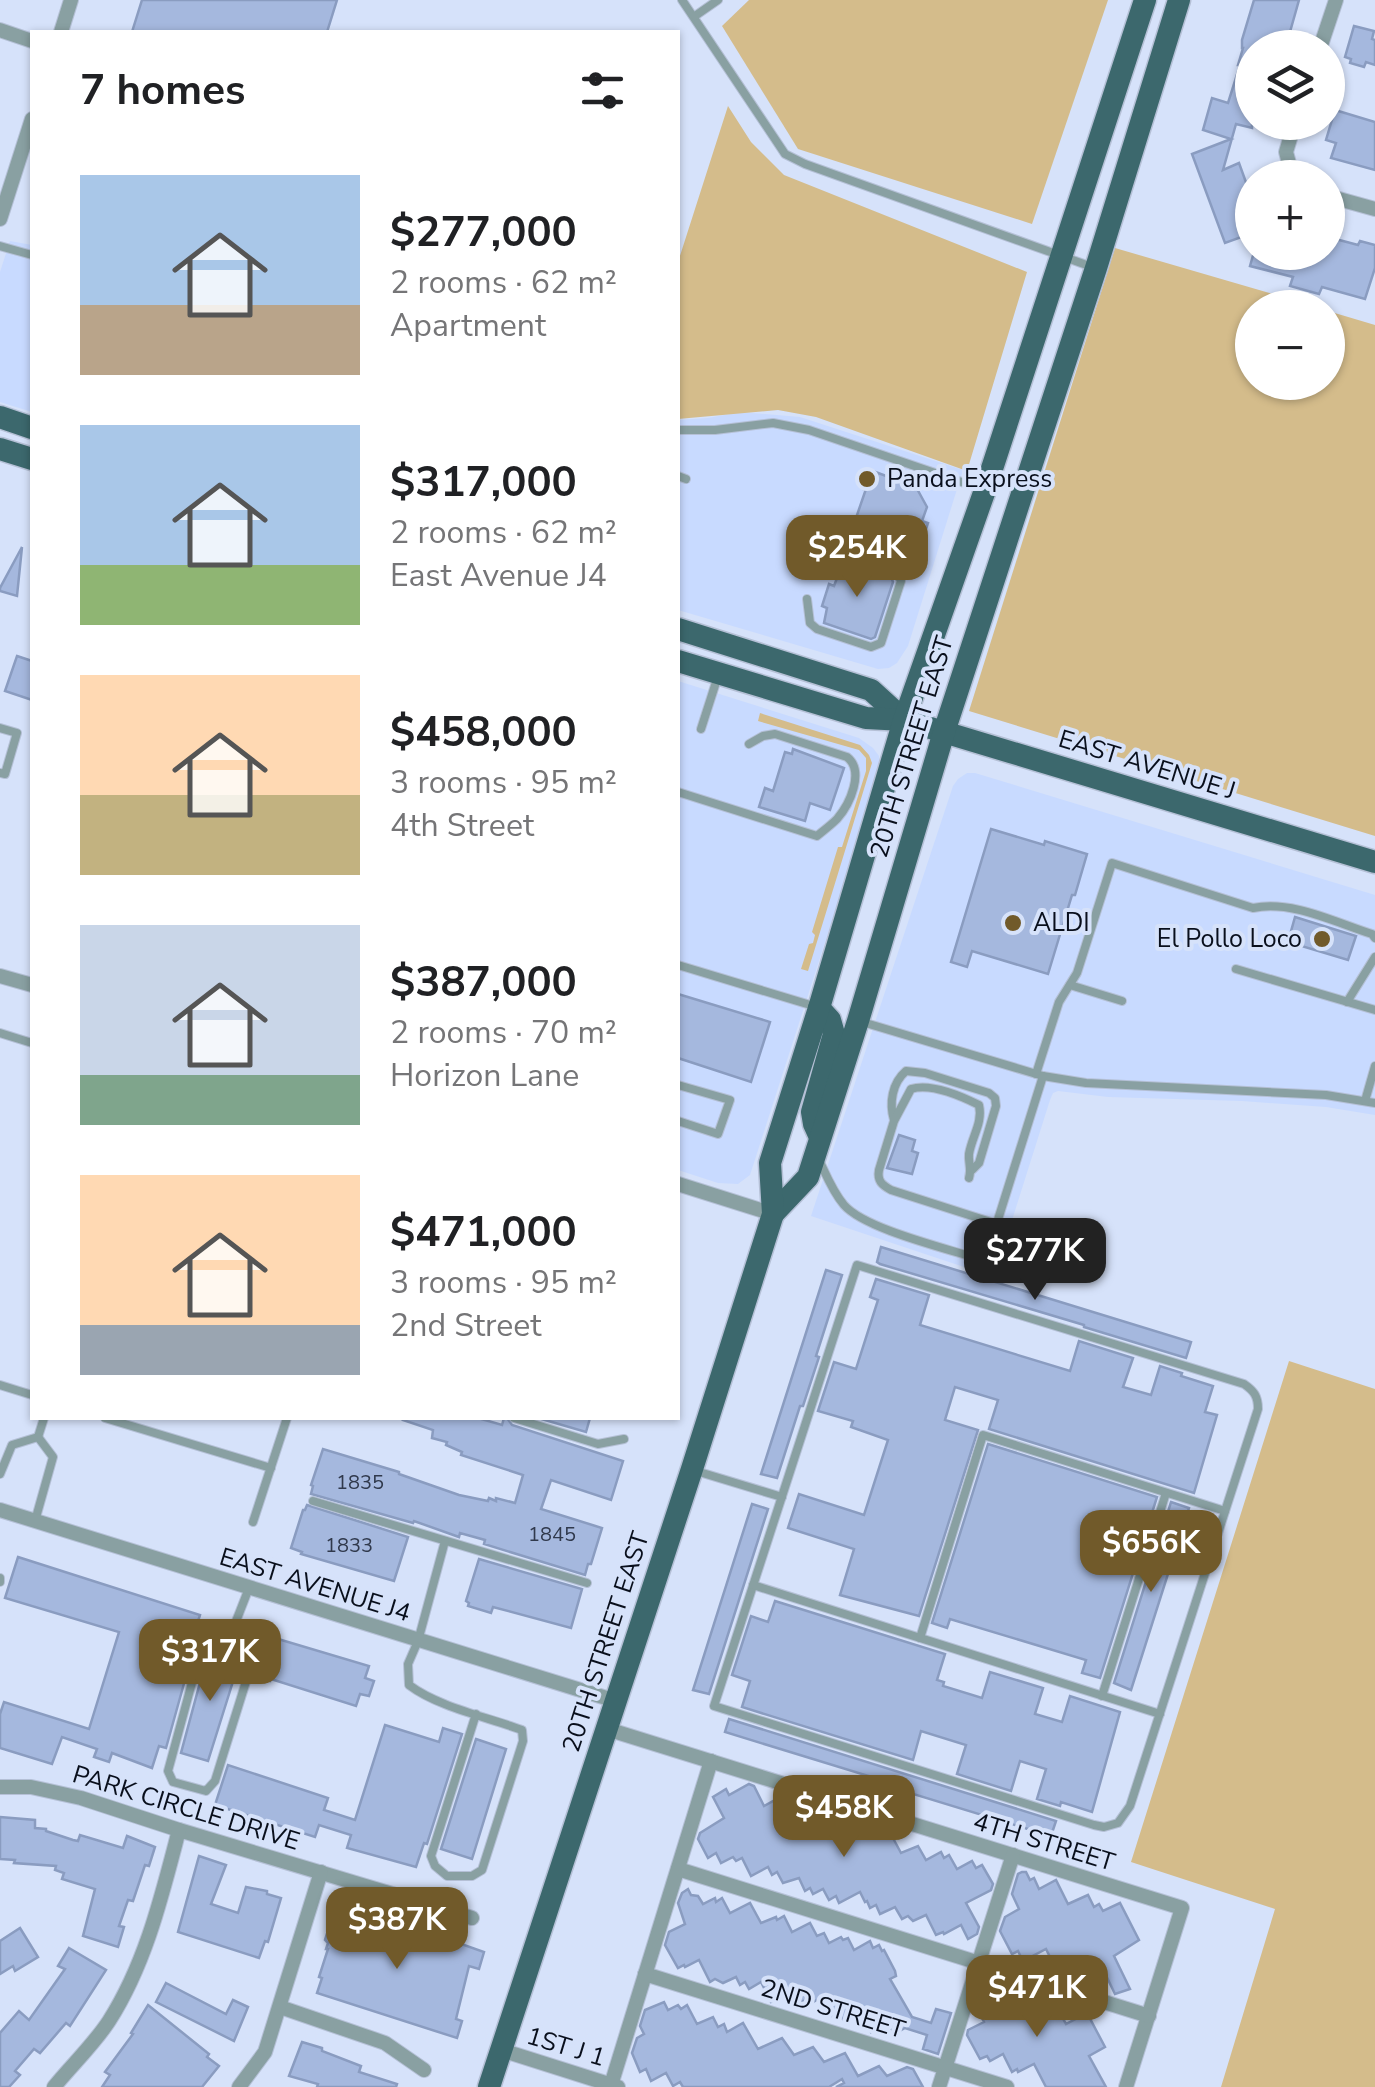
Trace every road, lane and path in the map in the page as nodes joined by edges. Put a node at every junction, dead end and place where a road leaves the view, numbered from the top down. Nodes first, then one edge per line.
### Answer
1 (71, 0) edge
2 (682, 0) edge
3 (718, 0) edge
4 (1144, 0) edge
5 (1180, 0) edge
6 (1336, 0) edge
7 (694, 16) junction
8 (0, 30) edge
9 (61, 30) edge
10 (1326, 30) edge
11 (30, 40) edge
12 (30, 125) edge
13 (1345, 201) edge
14 (1375, 209) edge
15 (0, 219) edge
16 (0, 246) edge
17 (30, 254) edge
18 (1062, 256) junction
19 (1096, 268) junction
20 (0, 416) edge
21 (30, 427) edge
22 (680, 430) edge
23 (0, 449) edge
24 (30, 458) edge
25 (985, 490) junction
26 (824, 548) dead end
27 (807, 598) dead end
28 (680, 630) edge
29 (680, 638) edge
30 (713, 640) junction
31 (680, 661) edge
32 (719, 673) junction
33 (904, 720) junction
34 (0, 728) edge
35 (701, 729) dead end
36 (944, 732) junction
37 (750, 744) dead end
38 (0, 773) edge
39 (680, 793) edge
40 (1375, 862) edge
41 (1375, 938) edge
42 (1375, 958) edge
43 (680, 965) edge
44 (1236, 969) dead end
45 (0, 976) edge
46 (30, 985) edge
47 (1070, 985) junction
48 (1122, 1001) dead end
49 (1347, 1002) junction
50 (819, 1008) junction
51 (1375, 1010) edge
52 (858, 1021) junction
53 (0, 1033) edge
54 (30, 1043) edge
55 (1375, 1066) edge
56 (1039, 1075) junction
57 (680, 1086) edge
58 (1365, 1101) junction
59 (1375, 1103) edge
60 (894, 1121) junction
61 (680, 1122) edge
62 (818, 1145) junction
63 (680, 1185) edge
64 (773, 1214) junction
65 (997, 1224) junction
66 (0, 1385) edge
67 (30, 1394) edge
68 (43, 1420) edge
69 (111, 1420) edge
70 (285, 1420) edge
71 (520, 1420) edge
72 (38, 1438) junction
73 (624, 1439) dead end
74 (270, 1468) junction
75 (692, 1470) junction
76 (0, 1474) edge
77 (1166, 1493) junction
78 (782, 1497) junction
79 (314, 1500) dead end
80 (0, 1510) edge
81 (1225, 1512) junction
82 (35, 1521) junction
83 (253, 1522) dead end
84 (445, 1541) junction
85 (587, 1584) dead end
86 (753, 1586) junction
87 (249, 1588) junction
88 (233, 1629) junction
89 (920, 1638) junction
90 (418, 1640) junction
91 (1102, 1696) junction
92 (616, 1701) junction
93 (476, 1714) junction
94 (1160, 1714) junction
95 (607, 1728) junction
96 (712, 1761) junction
97 (0, 1787) edge
98 (179, 1830) junction
99 (1013, 1856) junction
100 (678, 1868) junction
101 (321, 1872) junction
102 (472, 1918) dead end
103 (980, 1963) junction
104 (645, 1974) junction
105 (280, 2007) junction
106 (1149, 2016) junction
107 (501, 2050) junction
108 (945, 2068) junction
109 (424, 2070) dead end
110 (614, 2086) edge
111 (54, 2087) edge
112 (239, 2087) edge
113 (489, 2087) edge
114 (938, 2087) edge
115 (1007, 2087) edge
116 (1126, 2087) edge

1 - 9 street
2 - 7 lane
3 - 7 lane
4 - 18 main road, 20TH STREET EAST
5 - 19 main road, 20TH STREET EAST
6 - 10 street
7 - 18 lane
8 - 11 street
12 - 15 street
13 - 14 street
16 - 17 lane
18 - 19 lane
18 - 25 main road, 20TH STREET EAST
19 - 36 main road, 20TH STREET EAST
20 - 21 main road
22 - 25 lane
23 - 24 main road
25 - 33 main road, 20TH STREET EAST
26 - 27 lane
28 - 30 main road, EAST AVENUE J
29 - 30 main road
30 - 33 main road, EAST AVENUE J
31 - 32 main road, EAST AVENUE J
32 - 33 main road, EAST AVENUE J
32 - 35 lane
33 - 36 main road, EAST AVENUE J
33 - 50 main road, 20TH STREET EAST
34 - 38 lane
36 - 40 main road, EAST AVENUE J
36 - 52 main road, 20TH STREET EAST
37 - 39 lane
41 - 47 lane
42 - 49 lane
43 - 50 lane
44 - 49 lane
45 - 46 street
47 - 48 lane
47 - 56 lane
49 - 51 lane
50 - 62 main road
50 - 64 main road, 20TH STREET EAST
52 - 56 lane
52 - 62 main road, 20TH STREET EAST
53 - 54 lane
55 - 58 lane
56 - 58 lane
56 - 65 lane
57 - 61 lane
58 - 59 lane
60 - 60 lane
60 - 65 lane
62 - 64 main road, 20TH STREET EAST
62 - 65 lane
63 - 64 street
64 - 75 main road, 20TH STREET EAST
66 - 67 lane
68 - 72 lane
69 - 74 lane
70 - 74 lane
71 - 73 lane
72 - 76 lane
72 - 82 lane
74 - 83 lane
75 - 78 lane
75 - 92 main road, 20TH STREET EAST
77 - 81 lane
77 - 89 lane
77 - 91 lane
78 - 81 lane
78 - 86 lane
79 - 84 lane
80 - 82 street, EAST AVENUE J4
81 - 94 lane
82 - 87 street, EAST AVENUE J4
84 - 85 lane
84 - 90 lane
86 - 89 lane
86 - 94 lane
87 - 88 lane
87 - 90 street, EAST AVENUE J4
88 - 88 lane
89 - 91 lane
90 - 92 street, EAST AVENUE J4
90 - 93 lane
91 - 94 lane
92 - 95 main road, 20TH STREET EAST
93 - 93 lane
95 - 96 street, 4TH STREET
95 - 107 main road, 20TH STREET EAST
96 - 99 street, 4TH STREET
96 - 100 street
97 - 98 street, PARK CIRCLE DRIVE
98 - 101 street, PARK CIRCLE DRIVE
98 - 111 street
99 - 103 street
99 - 106 street, 4TH STREET
100 - 103 street
100 - 104 street
101 - 102 street, PARK CIRCLE DRIVE
101 - 105 street
103 - 106 street
103 - 108 street
104 - 108 street, 2ND STREET
104 - 110 street
105 - 109 street
105 - 112 street
106 - 116 street
107 - 110 street, 1ST J 1
107 - 113 main road, 20TH STREET EAST
108 - 114 street
108 - 115 street, 2ND STREET

